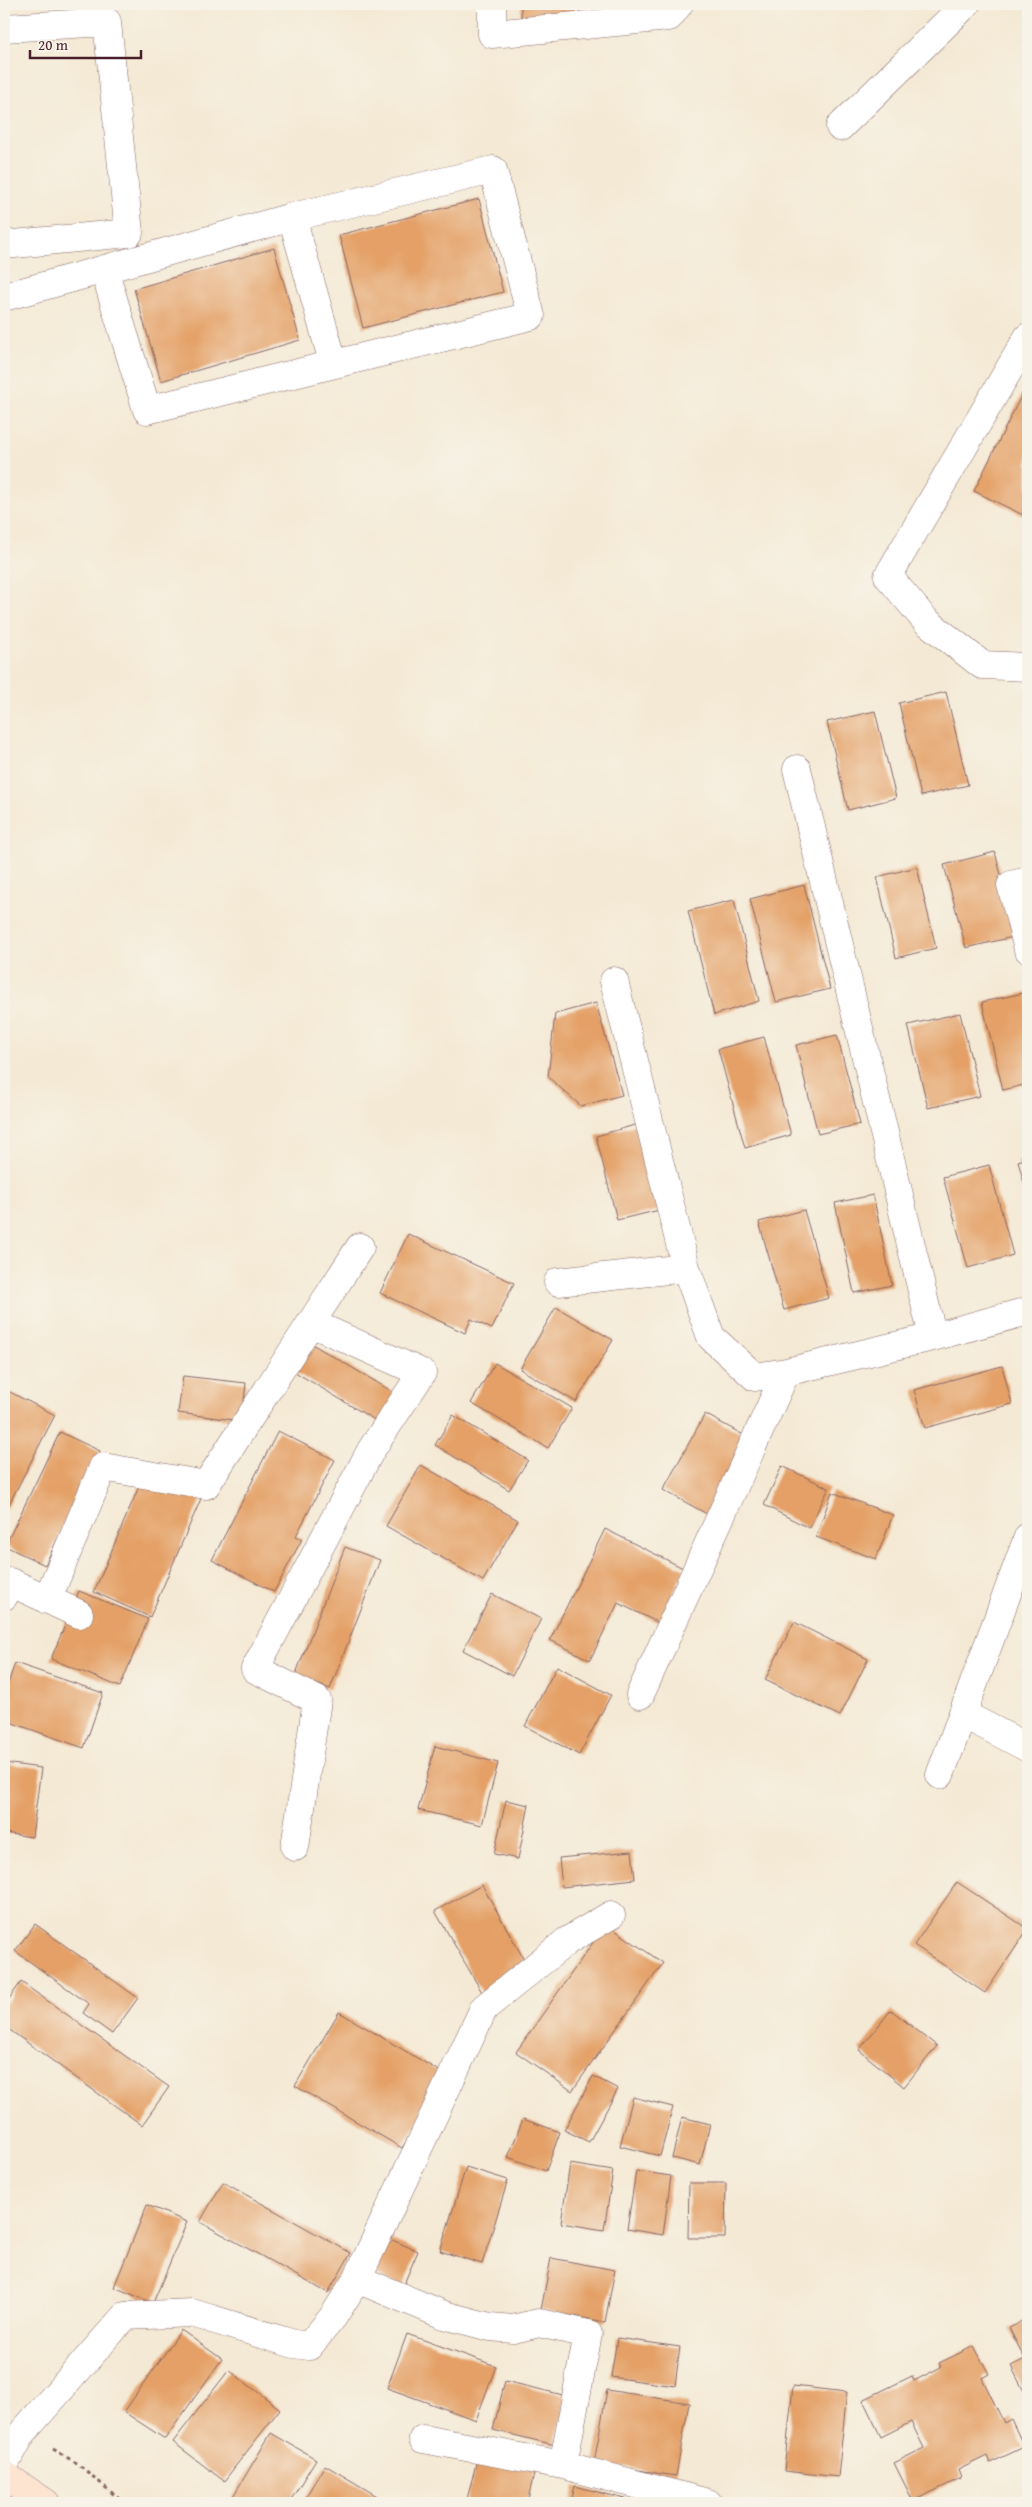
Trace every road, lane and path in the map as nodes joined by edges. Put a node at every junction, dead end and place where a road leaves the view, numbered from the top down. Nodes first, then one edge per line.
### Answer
1 (492, 4) edge
2 (680, 4) edge
3 (966, 4) edge
4 (4, 28) edge
5 (840, 127) dead end
6 (292, 217) junction
7 (4, 245) edge
8 (104, 269) junction
9 (4, 297) edge
10 (1028, 337) edge
11 (333, 362) junction
12 (1028, 666) edge
13 (797, 769) dead end
14 (1028, 881) edge
15 (1028, 949) edge
16 (614, 981) dead end
17 (360, 1247) dead end
18 (686, 1268) junction
19 (558, 1282) dead end
20 (1028, 1311) edge
21 (311, 1323) junction
22 (933, 1337) junction
23 (786, 1372) junction
24 (1028, 1537) edge
25 (4, 1596) edge
26 (48, 1600) junction
27 (80, 1614) dead end
28 (640, 1695) dead end
29 (963, 1714) junction
30 (1028, 1748) edge
31 (940, 1775) dead end
32 (295, 1847) dead end
33 (612, 1915) dead end
34 (357, 2278) junction
35 (23, 2432) junction
36 (423, 2440) dead end
37 (4, 2465) edge
38 (563, 2465) junction
39 (4, 2475) edge
40 (46, 2503) edge
41 (124, 2503) edge
42 (708, 2503) edge

1 - 2 street
3 - 5 street
4 - 7 street
6 - 8 street
6 - 11 street
6 - 11 street
8 - 9 street
8 - 11 street
10 - 12 street
13 - 22 street
14 - 15 street
16 - 18 street
17 - 21 street
18 - 19 street
18 - 23 street
20 - 22 street
21 - 26 street
21 - 32 street
22 - 23 street
23 - 28 street
24 - 29 street
25 - 26 street
26 - 27 street
29 - 30 street
29 - 31 street
33 - 34 street
34 - 35 street
34 - 38 street
35 - 37 street
35 - 41 path
36 - 38 street
38 - 42 street
39 - 40 main road

